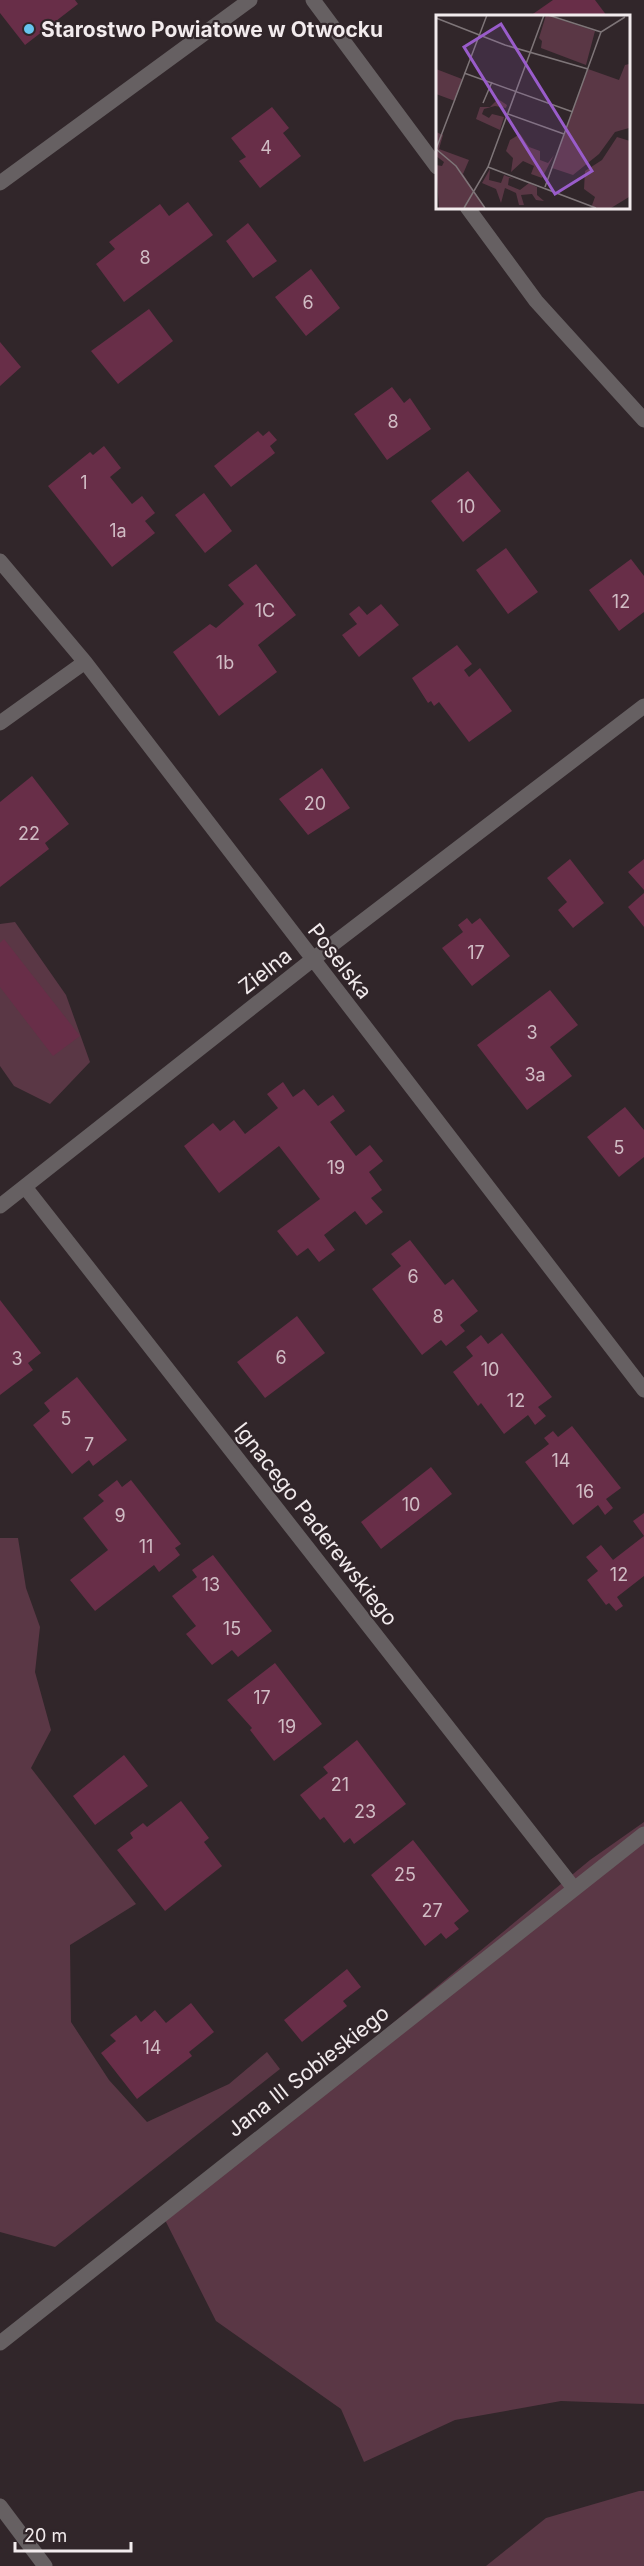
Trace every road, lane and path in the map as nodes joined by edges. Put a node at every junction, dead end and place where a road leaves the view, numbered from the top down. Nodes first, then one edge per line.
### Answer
1 (250, 0) edge
2 (313, 0) edge
3 (436, 166) edge
4 (0, 183) edge
5 (468, 208) edge
6 (644, 420) edge
7 (0, 561) edge
8 (85, 662) junction
9 (644, 706) edge
10 (0, 723) edge
11 (312, 960) junction
12 (25, 1187) junction
13 (0, 1206) edge
14 (644, 1390) edge
15 (644, 1834) edge
16 (573, 1887) junction
17 (0, 2343) edge
18 (0, 2506) edge
19 (45, 2566) edge

1 - 4 street
2 - 3 street
5 - 6 street
7 - 8 street, Poselska
8 - 10 street
8 - 11 street, Poselska
9 - 11 street, Zielna
11 - 12 street, Zielna
11 - 14 street, Poselska
12 - 13 street, Zielna
12 - 16 street, Ignacego Paderewskiego
15 - 16 street, Jana III Sobieskiego
16 - 17 street, Jana III Sobieskiego
18 - 19 street

